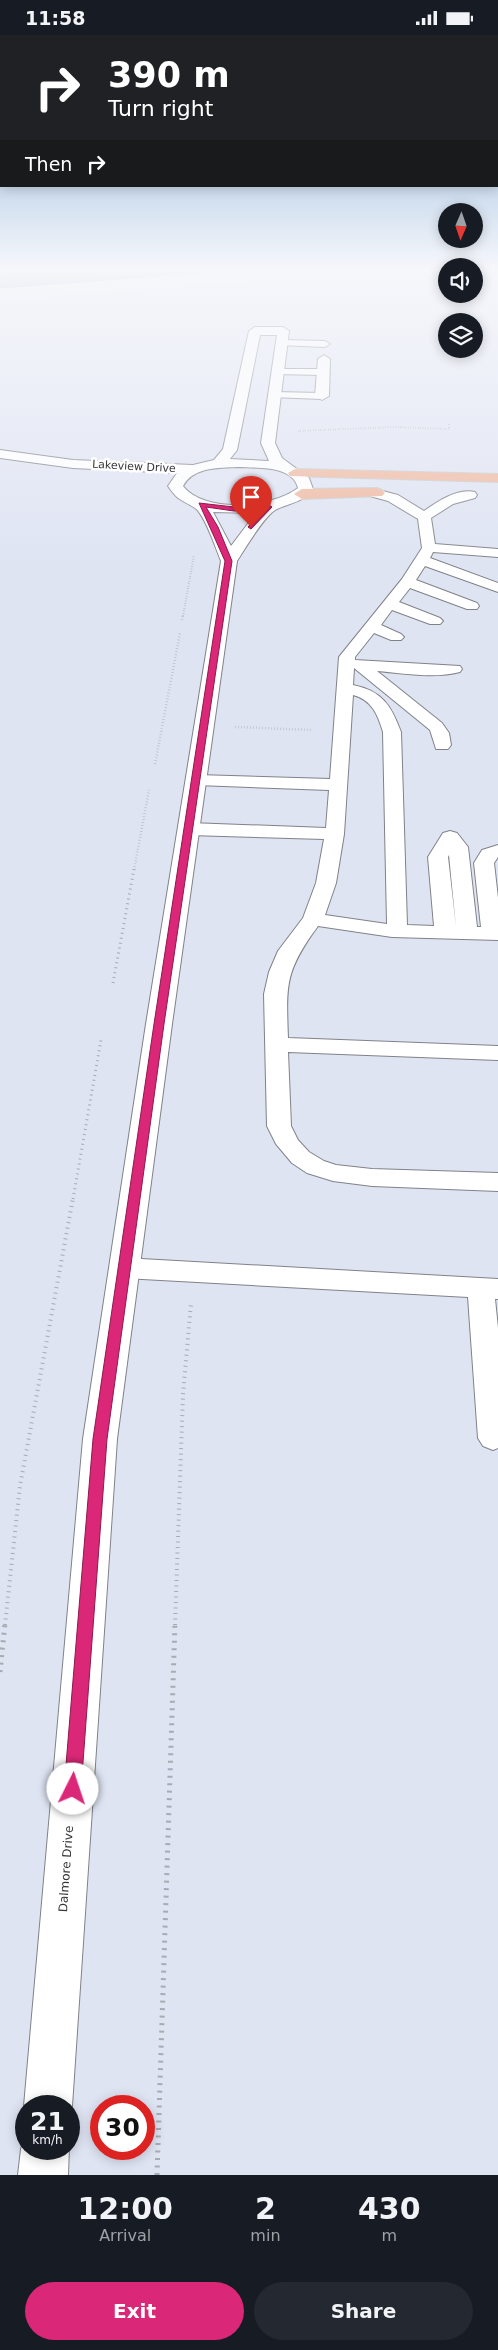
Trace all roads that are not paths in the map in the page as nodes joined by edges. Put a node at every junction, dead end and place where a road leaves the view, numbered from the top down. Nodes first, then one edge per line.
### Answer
1 (247, 368) edge
2 (279, 368) edge
3 (323, 368) edge
4 (246, 371) junction
5 (278, 372) junction
6 (323, 372) junction
7 (274, 395) junction
8 (322, 395) joint
9 (0, 454) edge
10 (73, 463) junction
11 (219, 464) junction
12 (194, 469) junction
13 (291, 471) junction
14 (498, 478) edge
15 (141, 481) dead end
16 (158, 486) dead end
17 (375, 493) junction
18 (417, 493) dead end
19 (302, 494) junction
20 (432, 494) dead end
21 (470, 495) junction
22 (489, 496) dead end
23 (184, 498) junction
24 (201, 504) junction
25 (269, 507) junction
26 (424, 517) junction
27 (473, 551) junction
28 (498, 553) edge
29 (498, 560) edge
30 (229, 561) junction
31 (498, 574) edge
32 (401, 587) junction
33 (494, 594) edge
34 (472, 606) dead end
35 (455, 613) dead end
36 (435, 621) dead end
37 (416, 629) dead end
38 (396, 637) dead end
39 (353, 664) junction
40 (454, 669) dead end
41 (344, 689) junction
42 (442, 745) dead end
43 (197, 781) junction
44 (338, 785) junction
45 (189, 829) junction
46 (335, 834) junction
47 (498, 851) edge
48 (313, 919) junction
49 (397, 931) junction
50 (445, 933) junction
51 (467, 933) junction
52 (495, 934) edge
53 (277, 1045) junction
54 (498, 1053) edge
55 (498, 1182) edge
56 (124, 1268) junction
57 (490, 1289) edge
58 (494, 1438) dead end
59 (49, 2095) edge
60 (44, 2160) edge
61 (43, 2175) edge

1 - 4 street
2 - 5 street
3 - 6 street
4 - 5 street
4 - 11 street
5 - 6 lane
5 - 7 street
6 - 8 street
7 - 8 lane
7 - 13 street
9 - 10 street, Lakeview Drive
10 - 12 street, Lakeview Drive
10 - 15 street, Lakeview Drive
11 - 12 street
11 - 13 street
12 - 23 street
13 - 14 highway
13 - 19 street
16 - 23 street, Lakeview Drive
17 - 18 highway
17 - 19 highway
17 - 26 lane
19 - 25 street
20 - 21 highway
21 - 22 highway
21 - 26 lane
23 - 24 street, Lakeview Drive
24 - 25 street, Lakeview Drive
24 - 30 street
25 - 30 street, Dalmore Drive
26 - 32 lane
27 - 28 lane
27 - 29 lane
27 - 32 lane
30 - 43 street, Dalmore Drive
31 - 32 lane
32 - 33 lane
32 - 34 lane
32 - 35 lane
32 - 36 lane
32 - 37 lane
32 - 38 lane
32 - 39 lane
39 - 40 lane
39 - 41 lane
39 - 42 lane
41 - 44 lane
41 - 49 lane
43 - 44 lane
43 - 45 street, Dalmore Drive
44 - 46 lane
45 - 46 lane
45 - 56 street, Dalmore Drive
46 - 48 lane
47 - 52 lane
48 - 49 lane
48 - 53 lane
49 - 50 lane
50 - 51 lane
50 - 51 lane
51 - 52 lane
53 - 54 lane
53 - 55 lane
56 - 57 lane
56 - 59 street, Dalmore Drive
57 - 58 lane
60 - 61 street

